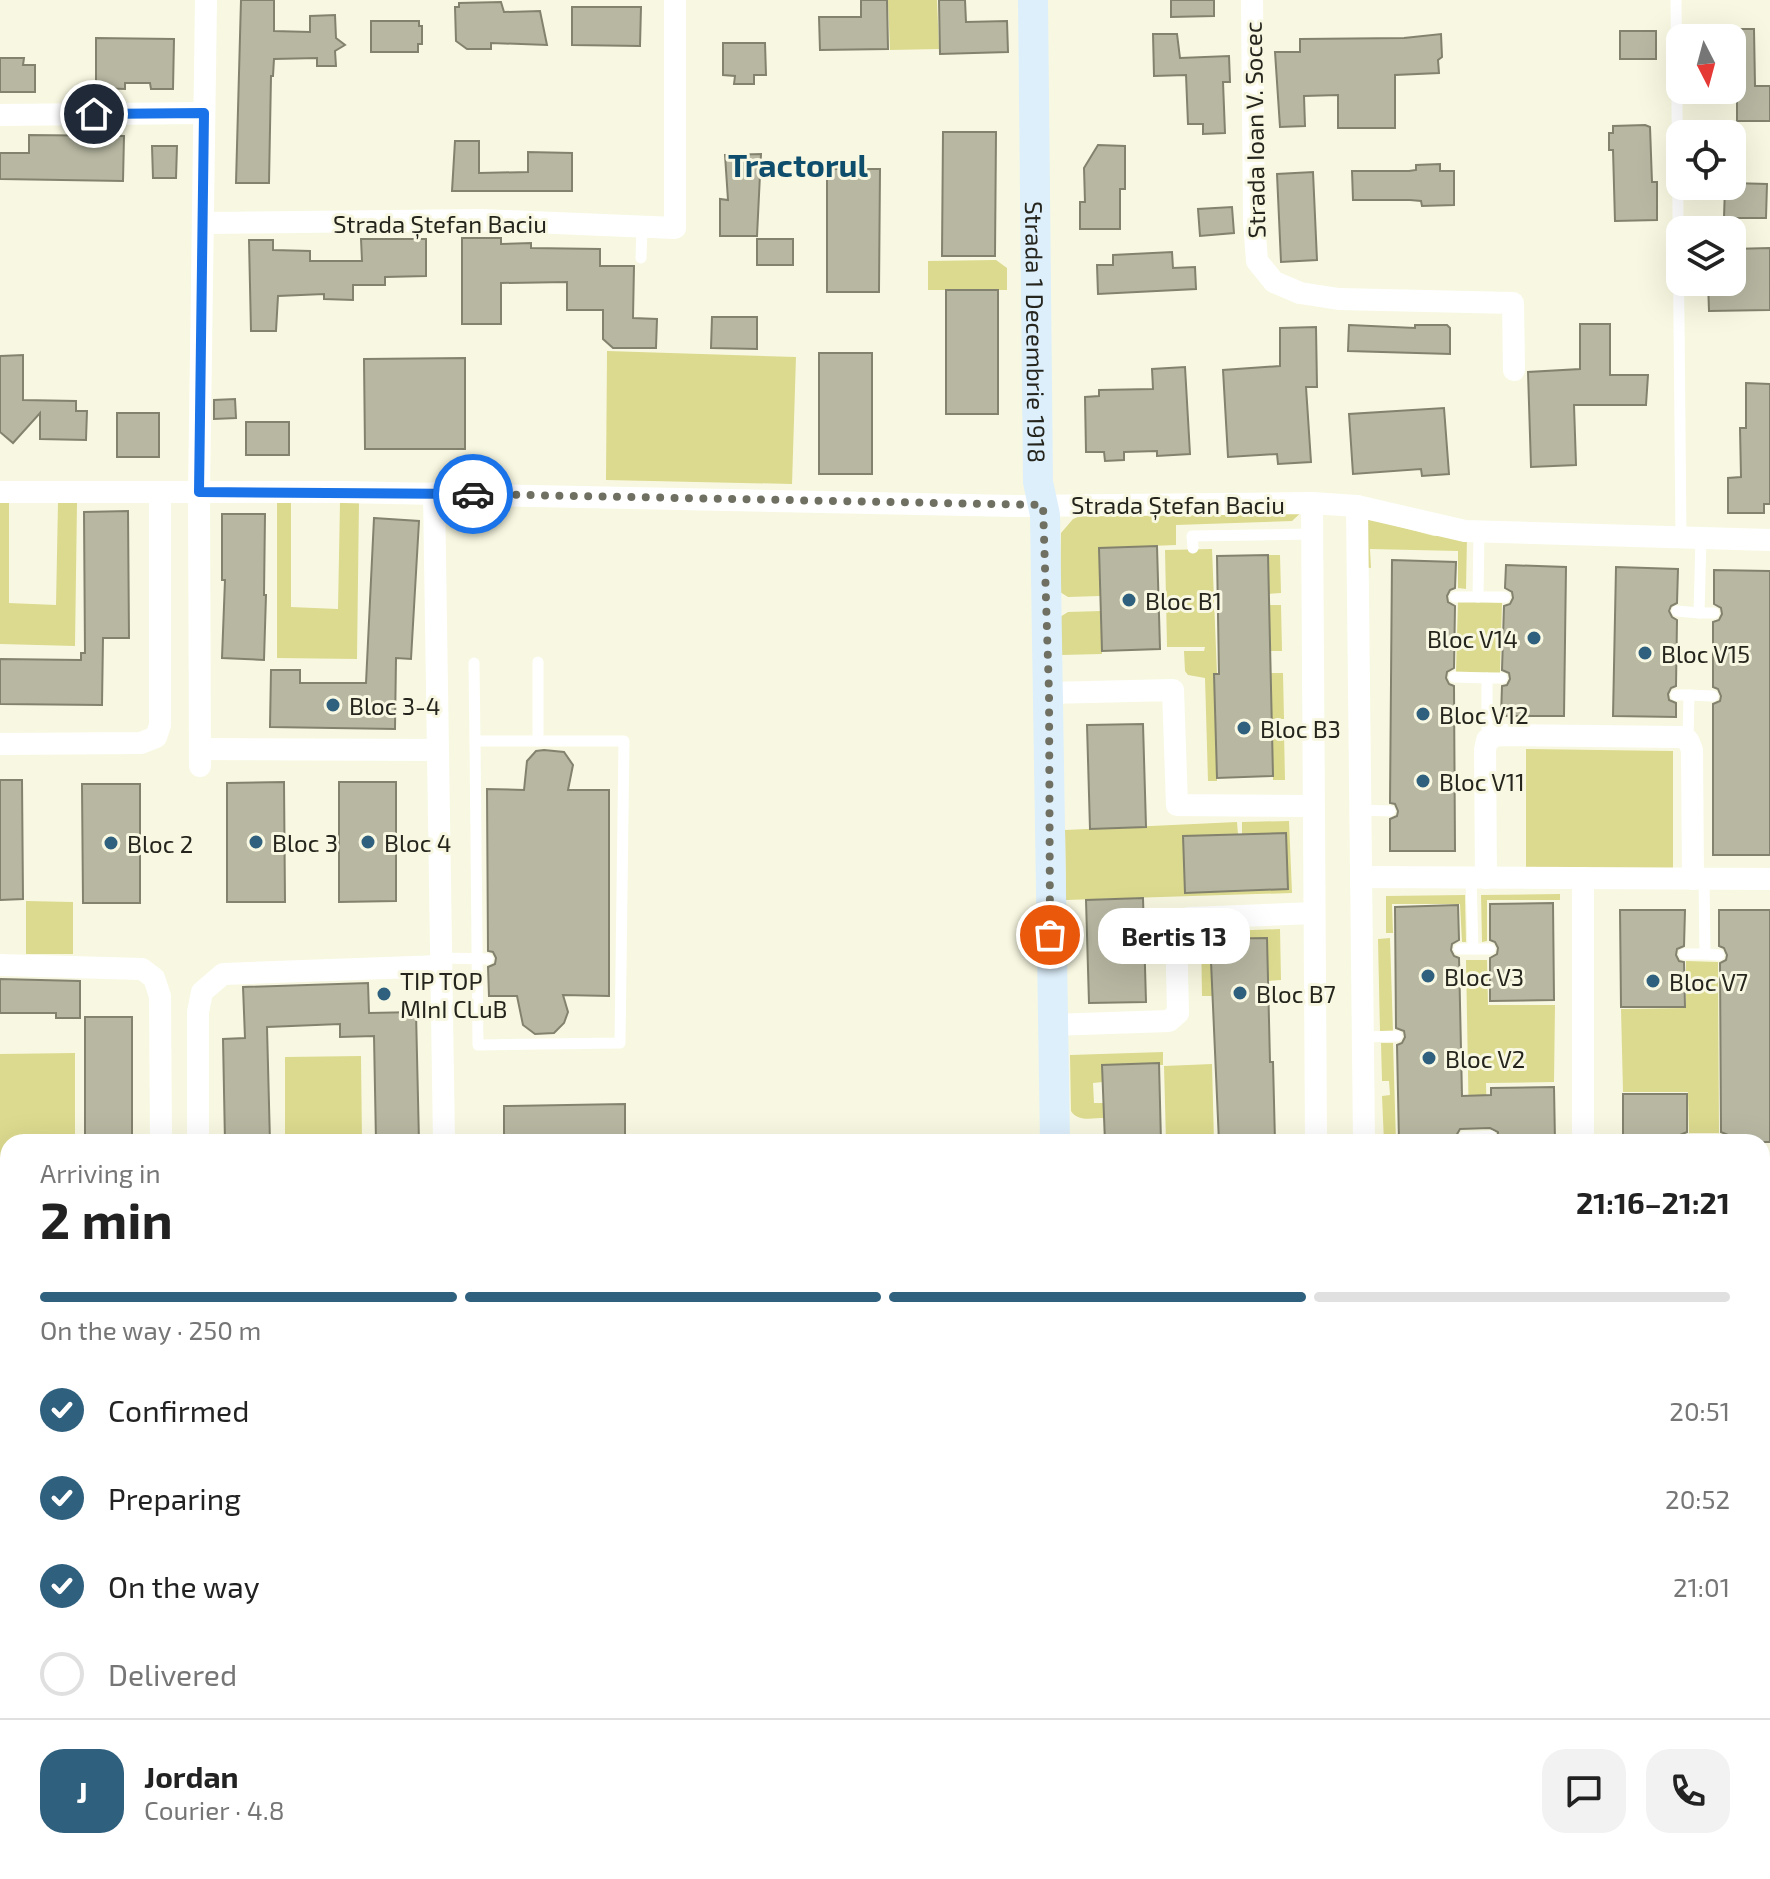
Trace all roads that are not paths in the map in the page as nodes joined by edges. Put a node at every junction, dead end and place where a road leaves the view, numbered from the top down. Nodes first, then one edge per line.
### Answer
1 (206, 0) edge
2 (675, 0) edge
3 (1033, 0) edge
4 (1252, 0) edge
5 (1676, 0) edge
6 (204, 113) junction
7 (0, 115) edge
8 (204, 223) junction
9 (642, 227) junction
10 (641, 258) dead end
11 (1514, 370) dead end
12 (0, 492) edge
13 (199, 492) junction
14 (160, 493) junction
15 (434, 493) junction
16 (1312, 503) junction
17 (1043, 505) junction
18 (1357, 506) junction
19 (1479, 532) junction
20 (1311, 534) junction
21 (1691, 538) junction
22 (1770, 540) edge
23 (1193, 548) dead end
24 (1455, 597) dead end
25 (1478, 597) junction
26 (1505, 597) dead end
27 (1677, 611) dead end
28 (1699, 613) junction
29 (1714, 613) dead end
30 (538, 662) dead end
31 (474, 663) dead end
32 (1454, 677) dead end
33 (1487, 678) junction
34 (1502, 678) dead end
35 (1049, 693) junction
36 (1676, 695) dead end
37 (1689, 695) junction
38 (1713, 696) dead end
39 (1487, 740) junction
40 (1688, 740) junction
41 (475, 741) junction
42 (538, 741) junction
43 (0, 744) edge
44 (438, 750) junction
45 (1313, 806) junction
46 (1361, 810) junction
47 (1390, 811) dead end
48 (1361, 877) junction
49 (1478, 878) junction
50 (1583, 878) junction
51 (1699, 879) junction
52 (1770, 879) edge
53 (1314, 913) junction
54 (1459, 949) dead end
55 (1473, 949) junction
56 (1490, 949) dead end
57 (1684, 954) dead end
58 (1705, 954) junction
59 (1719, 955) dead end
60 (483, 959) junction
61 (441, 962) junction
62 (0, 965) edge
63 (1051, 1025) junction
64 (1397, 1036) dead end
65 (1363, 1037) junction
66 (161, 1134) edge
67 (198, 1134) edge
68 (444, 1134) edge
69 (1055, 1134) edge
70 (1316, 1134) edge
71 (1364, 1134) edge
72 (1583, 1134) edge

1 - 6 street
2 - 9 street, Strada Ștefan Baciu
3 - 17 street, Strada 1 Decembrie 1918
4 - 11 street, Strada Ioan V. Socec
5 - 21 lane
6 - 7 street
6 - 8 street
8 - 9 street, Strada Ștefan Baciu
8 - 13 street
9 - 10 lane
12 - 14 street, Strada Ștefan Baciu
13 - 14 street, Strada Ștefan Baciu
13 - 15 street, Strada Ștefan Baciu
13 - 44 street
14 - 43 street
15 - 17 street, Strada Ștefan Baciu
15 - 44 street
16 - 17 street, Strada Ștefan Baciu
16 - 18 street, Strada Ștefan Baciu
16 - 20 street
17 - 35 street, Strada 1 Decembrie 1918
18 - 19 street, Strada Ștefan Baciu
18 - 46 street
19 - 21 street, Strada Ștefan Baciu
19 - 25 lane
20 - 23 lane
20 - 45 street
21 - 22 street, Strada Ștefan Baciu
21 - 28 lane
24 - 25 lane
25 - 26 lane
27 - 28 lane
28 - 29 lane
30 - 42 lane
31 - 41 lane
32 - 33 lane
33 - 34 lane
33 - 39 lane
35 - 45 street
35 - 63 street, Strada 1 Decembrie 1918
36 - 37 lane
37 - 38 lane
37 - 40 lane
39 - 40 street
39 - 49 street
40 - 51 street
41 - 42 lane
41 - 60 lane
42 - 60 lane
44 - 61 street
45 - 53 street
46 - 47 lane
46 - 48 street
48 - 49 street
48 - 65 street
49 - 50 street
49 - 55 lane
50 - 51 street
50 - 72 street
51 - 52 street
51 - 58 lane
53 - 63 street
53 - 70 street
54 - 55 lane
55 - 56 lane
57 - 58 lane
58 - 59 lane
60 - 61 lane
61 - 67 street
61 - 68 street
62 - 66 street
63 - 69 street, Strada 1 Decembrie 1918
64 - 65 lane
65 - 71 street

